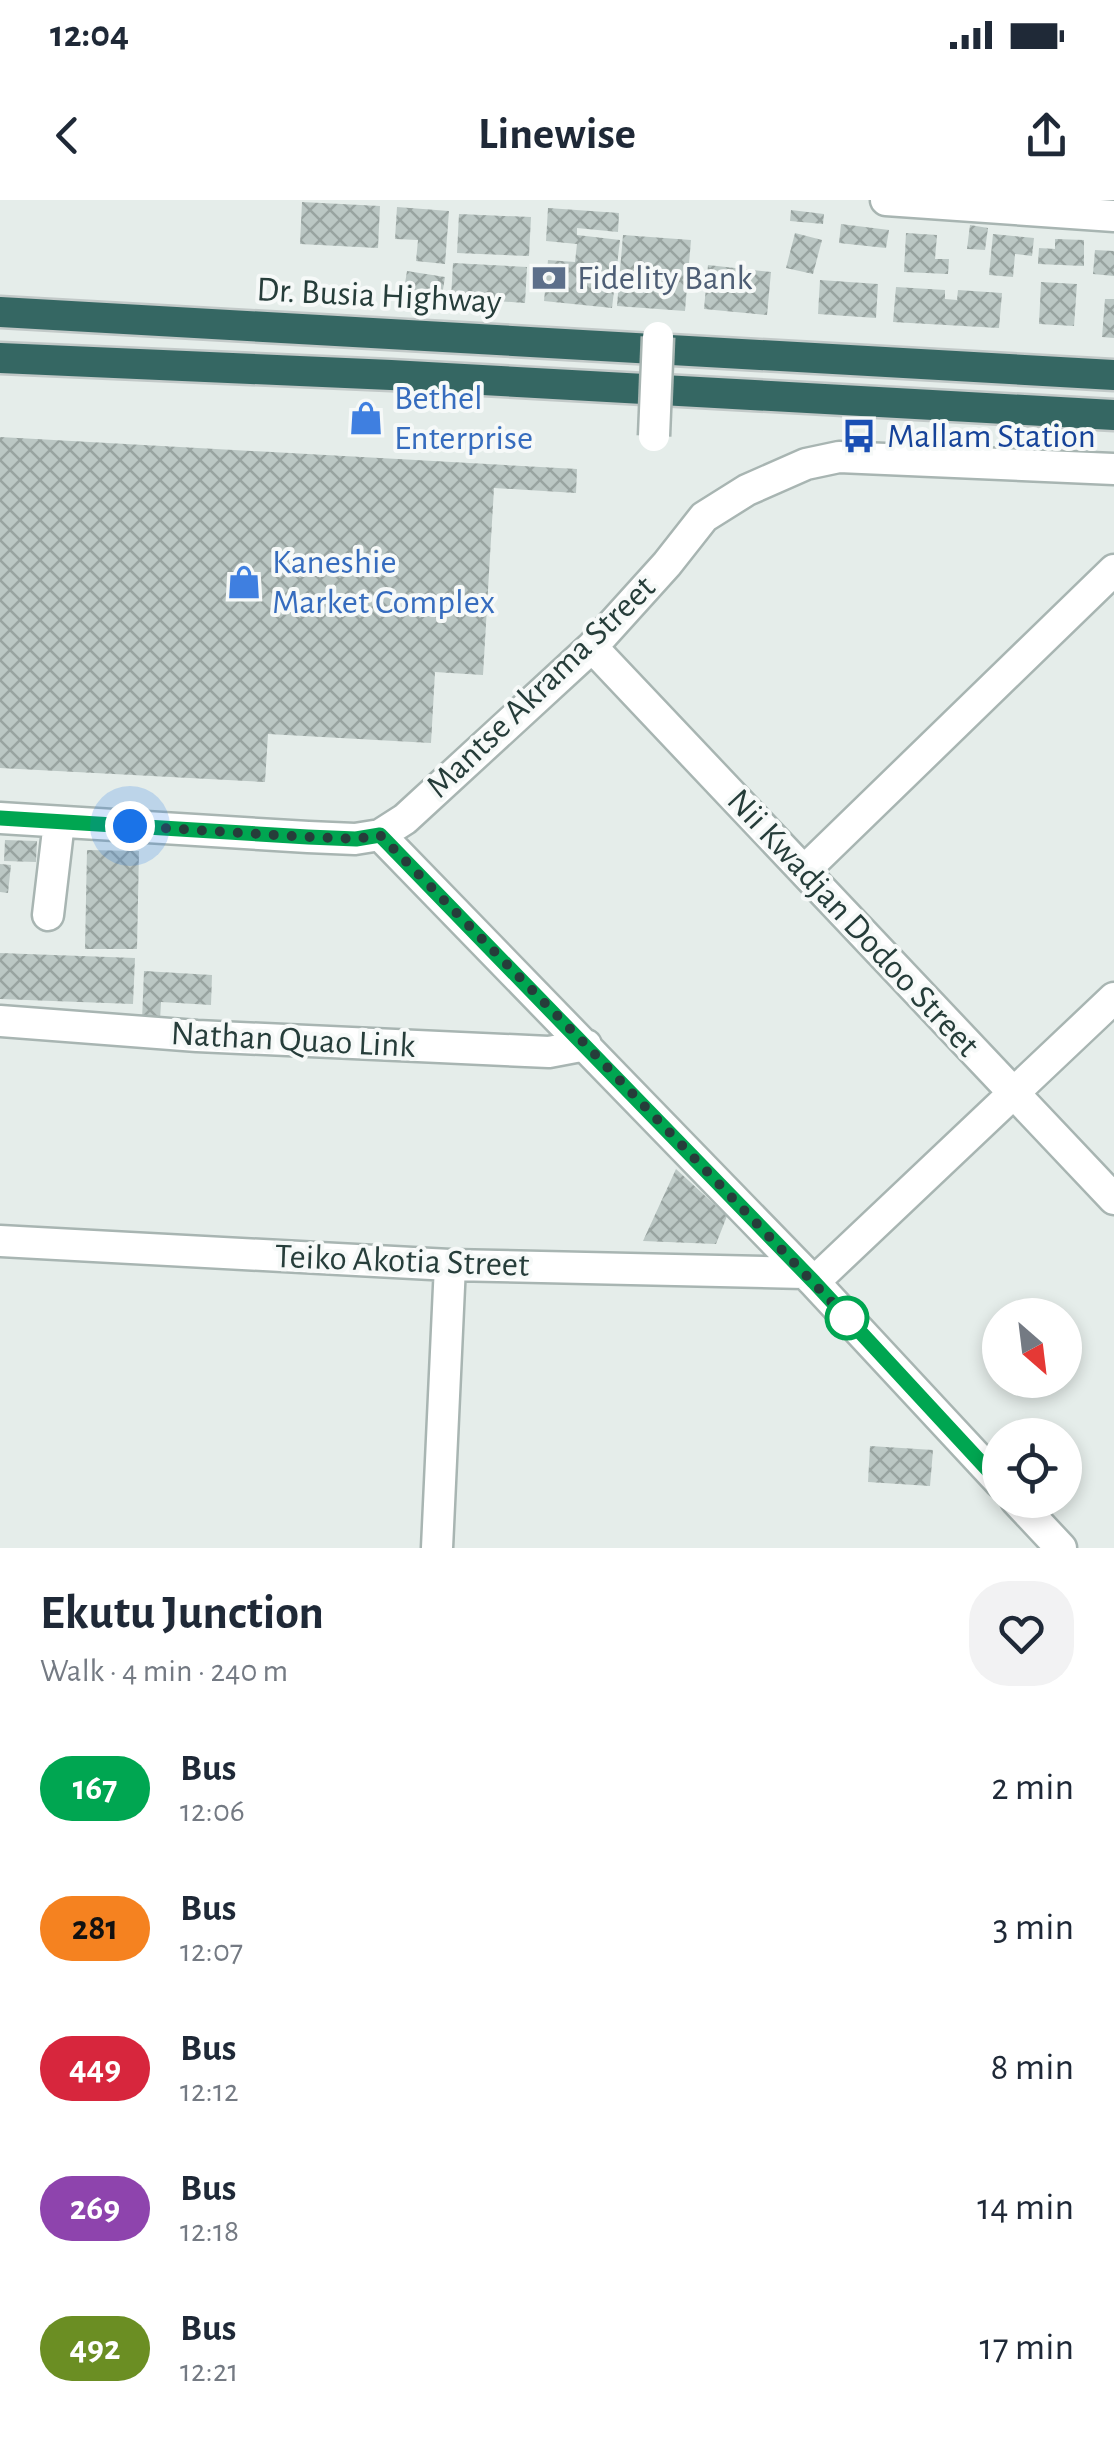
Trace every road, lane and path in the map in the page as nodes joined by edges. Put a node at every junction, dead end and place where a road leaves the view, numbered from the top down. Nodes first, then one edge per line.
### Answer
1 (886, 200) edge
2 (1114, 216) edge
3 (0, 312) edge
4 (658, 337) dead end
5 (0, 358) edge
6 (1114, 376) edge
7 (1114, 415) edge
8 (654, 436) dead end
9 (1114, 469) edge
10 (1114, 570) edge
11 (592, 647) junction
12 (0, 818) edge
13 (59, 822) junction
14 (380, 835) junction
15 (805, 870) junction
16 (48, 916) dead end
17 (1114, 998) edge
18 (0, 1022) edge
19 (586, 1045) junction
20 (1013, 1094) junction
21 (1114, 1199) edge
22 (0, 1242) edge
23 (450, 1265) junction
24 (809, 1277) junction
25 (982, 1463) edge
26 (1033, 1518) edge
27 (438, 1548) edge
28 (1061, 1548) edge

1 - 2 street
3 - 6 highway, Dr. Busia Highway
4 - 8 street, bridge
5 - 7 highway
9 - 11 street, Mantse Akrama Street
10 - 15 street
11 - 14 street, Mantse Akrama Street
11 - 15 street, Nii Kwadjan Dodoo Street
12 - 13 street
13 - 14 street
13 - 16 street
14 - 19 street
15 - 20 street, Nii Kwadjan Dodoo Street
17 - 20 street
18 - 19 street, Nathan Quao Link
19 - 24 street
20 - 21 street, Nii Kwadjan Dodoo Street
20 - 24 street
22 - 23 street, Teiko Akotia Street
23 - 24 street, Teiko Akotia Street
23 - 27 street
24 - 25 street
26 - 28 street

